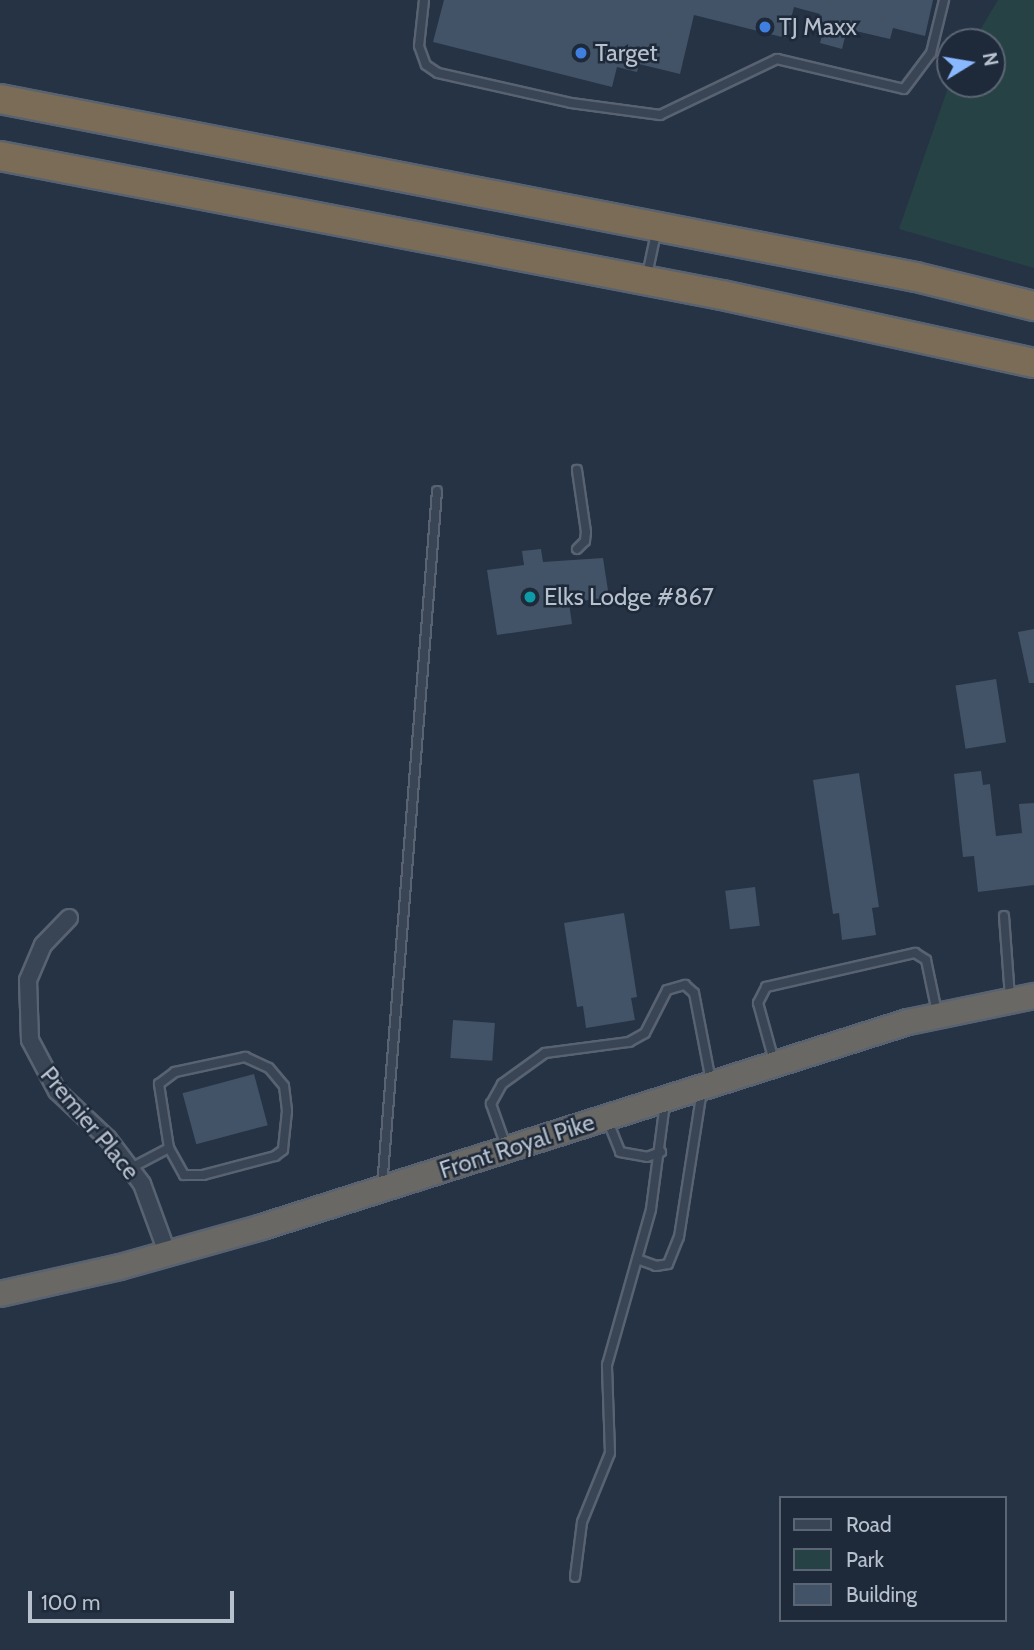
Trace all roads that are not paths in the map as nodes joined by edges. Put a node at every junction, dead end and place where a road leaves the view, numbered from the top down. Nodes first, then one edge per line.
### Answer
1 (424, 0) edge
2 (944, 0) edge
3 (0, 99) edge
4 (0, 156) edge
5 (657, 226) junction
6 (645, 282) junction
7 (1034, 306) edge
8 (1034, 363) edge
9 (578, 470) dead end
10 (437, 491) dead end
11 (577, 549) dead end
12 (1004, 916) dead end
13 (69, 918) dead end
14 (1022, 998) edge
15 (938, 1015) junction
16 (775, 1064) junction
17 (707, 1086) junction
18 (665, 1099) junction
19 (607, 1118) junction
20 (169, 1148) junction
21 (507, 1150) junction
22 (661, 1152) junction
23 (131, 1168) junction
24 (382, 1190) junction
25 (167, 1255) junction
26 (637, 1259) junction
27 (0, 1294) edge
28 (575, 1577) dead end

1 - 2 lane
3 - 5 highway
4 - 6 highway
5 - 6 lane
5 - 7 highway
6 - 8 highway
9 - 11 lane
10 - 24 lane
12 - 14 lane
13 - 23 street, Premier Place
14 - 15 highway, Front Royal Pike
15 - 16 highway, Front Royal Pike
15 - 16 lane
16 - 17 highway, Front Royal Pike
17 - 18 highway, Front Royal Pike
17 - 21 lane
17 - 26 lane
18 - 19 highway, Front Royal Pike
18 - 22 lane
19 - 21 highway, Front Royal Pike
19 - 22 lane
20 - 20 lane
20 - 23 lane
21 - 24 highway, Front Royal Pike
22 - 26 lane
23 - 25 street, Premier Place
24 - 25 highway, Front Royal Pike
25 - 27 highway, Front Royal Pike
26 - 28 lane

